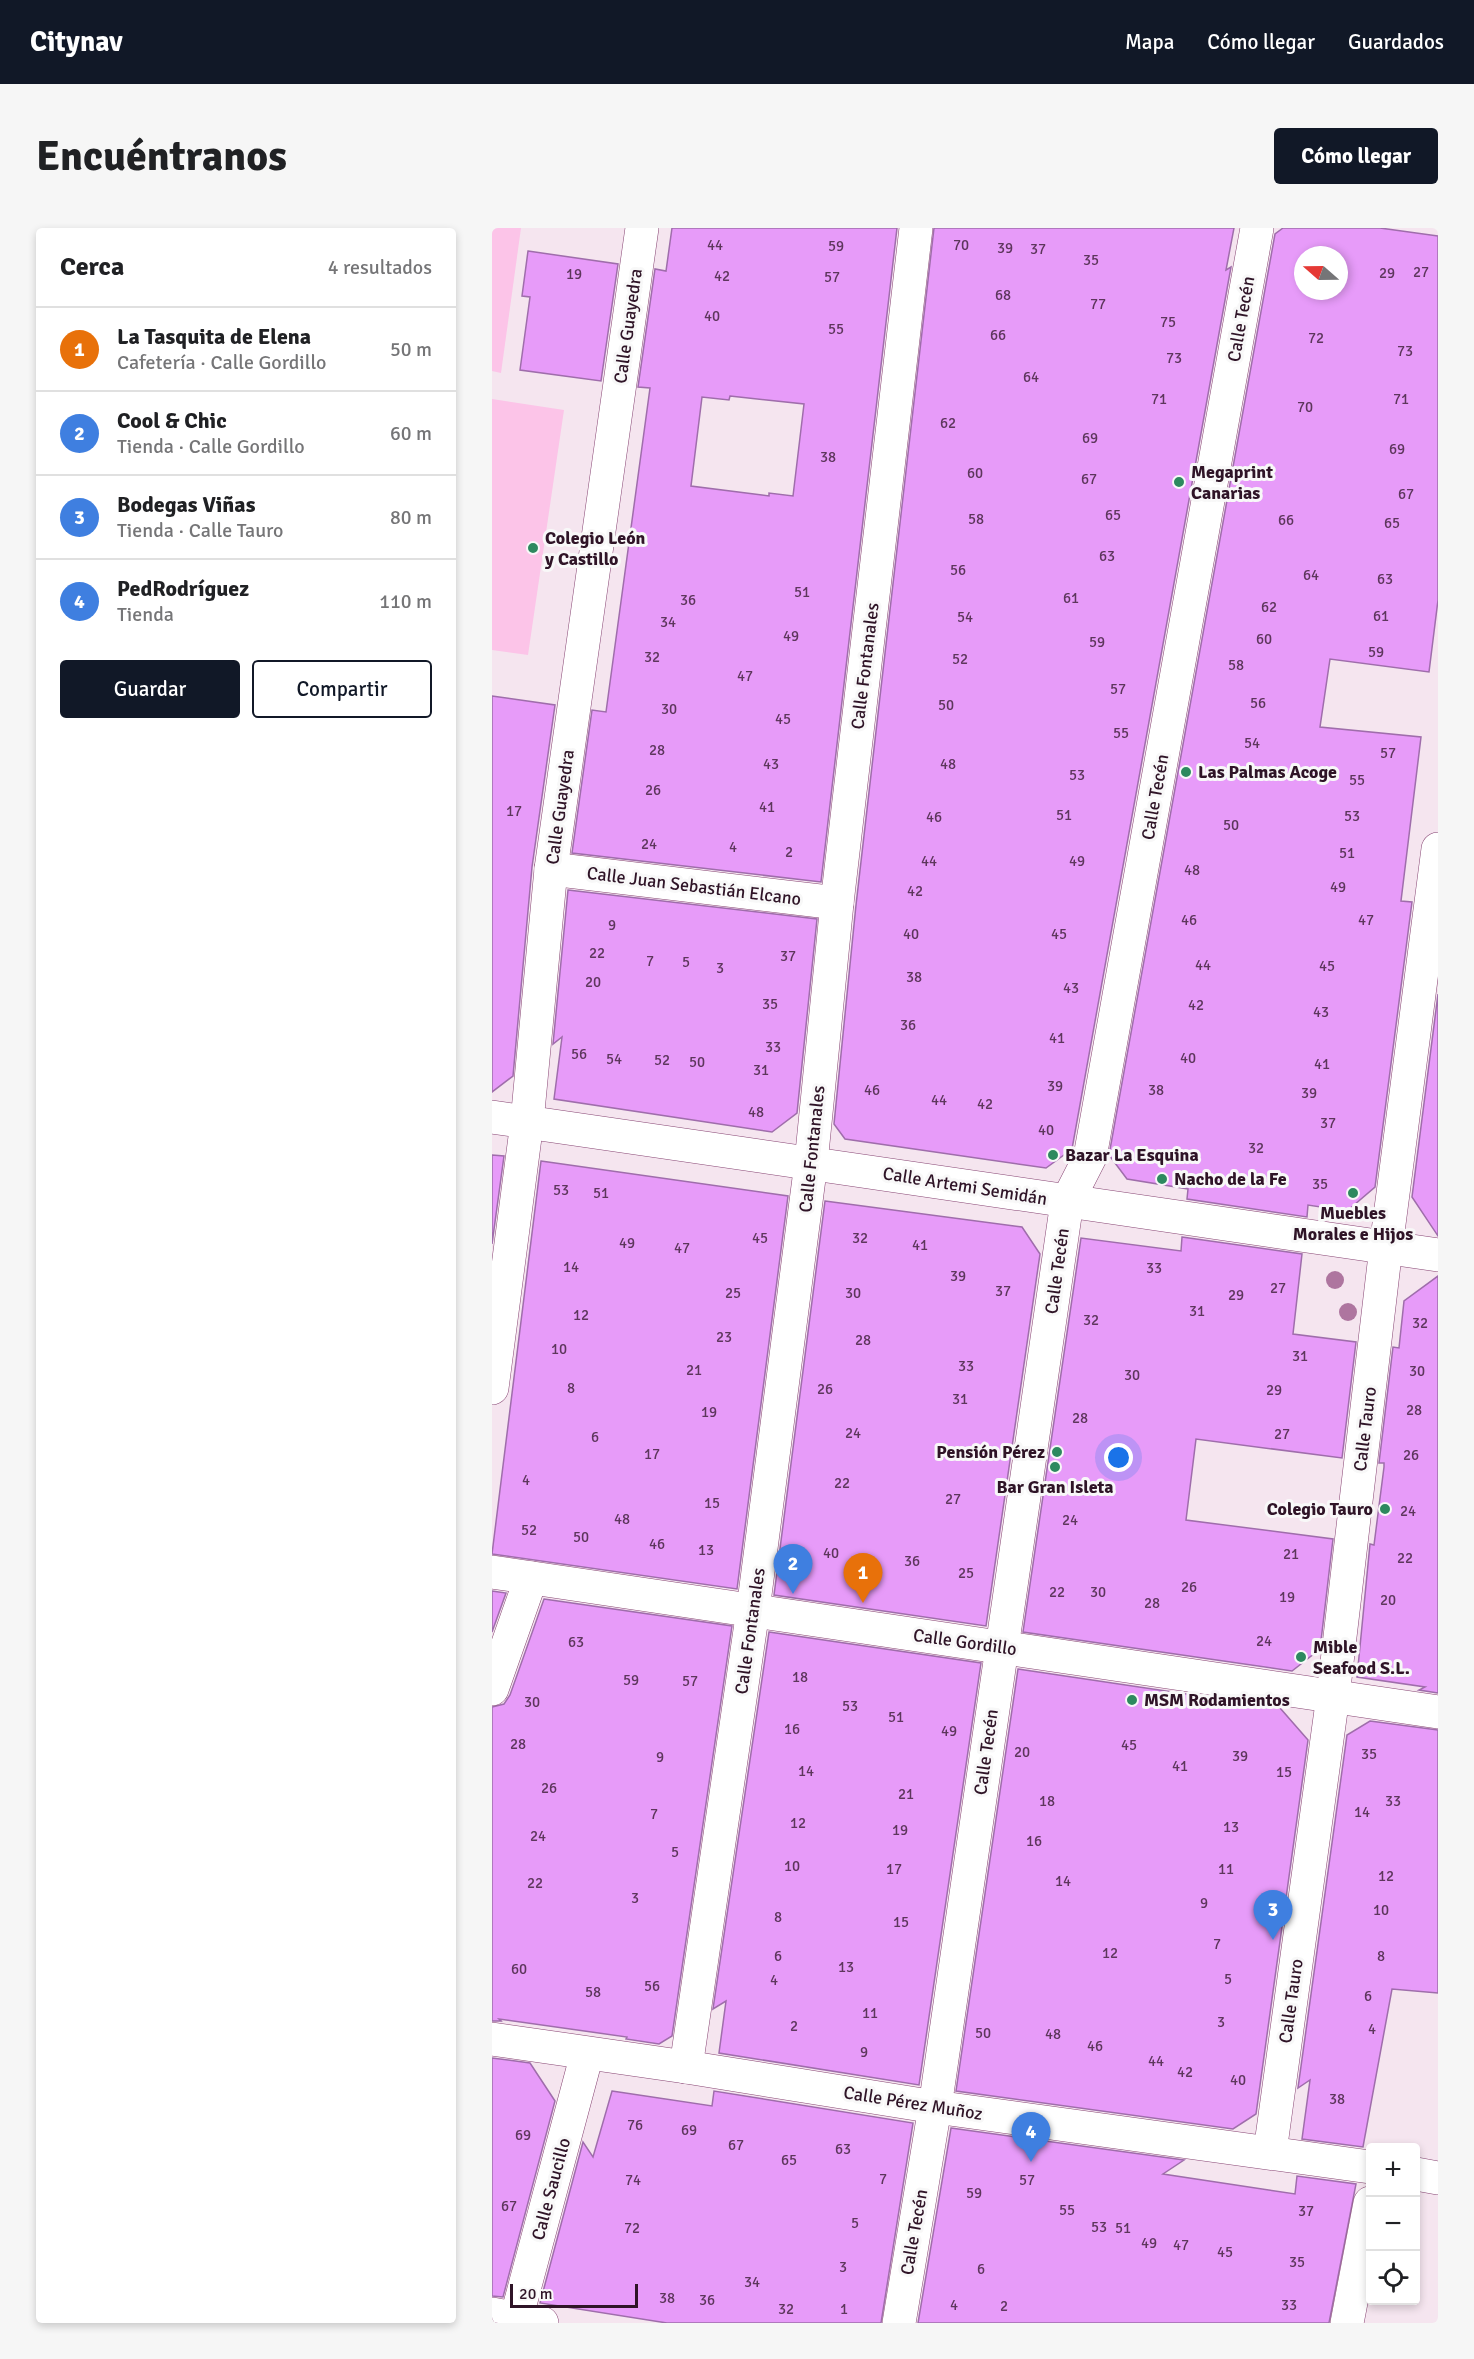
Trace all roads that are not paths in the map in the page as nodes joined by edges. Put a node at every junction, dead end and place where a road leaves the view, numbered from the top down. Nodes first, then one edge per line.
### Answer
1 (642, 228) edge
2 (916, 228) edge
3 (1257, 228) edge
4 (1438, 849) edge
5 (551, 868) junction
6 (837, 903) junction
7 (492, 1117) edge
8 (527, 1122) junction
9 (811, 1163) junction
10 (1067, 1202) junction
11 (1386, 1247) junction
12 (1438, 1255) edge
13 (494, 1353) edge
14 (492, 1388) edge
15 (492, 1572) edge
16 (531, 1578) junction
17 (753, 1610) junction
18 (1001, 1647) junction
19 (492, 1689) edge
20 (1333, 1696) junction
21 (1438, 1712) edge
22 (492, 2039) edge
23 (586, 2054) junction
24 (686, 2067) junction
25 (935, 2107) junction
26 (1270, 2152) junction
27 (1366, 2166) edge
28 (1420, 2175) edge
29 (1438, 2178) edge
30 (1366, 2228) edge
31 (516, 2320) edge
32 (899, 2323) edge
33 (1347, 2323) edge

1 - 5 street, Calle Guayedra
2 - 6 street, Calle Fontanales
3 - 10 street, Calle Tecén
4 - 11 street, Calle Tauro
5 - 6 street, Calle Juan Sebastián Elcano
5 - 8 street, Calle Guayedra
6 - 9 street, Calle Fontanales
7 - 8 street, Calle Artemi Semidán
8 - 9 street, Calle Artemi Semidán
8 - 13 street, Calle Guayedra
9 - 10 street, Calle Artemi Semidán
9 - 17 street, Calle Fontanales
10 - 11 street, Calle Artemi Semidán
10 - 18 street, Calle Tecén
11 - 12 street, Calle Artemi Semidán
11 - 20 street, Calle Tauro
13 - 14 street, Calle Guayedra
15 - 16 street, Calle Gordillo
16 - 17 street, Calle Gordillo
16 - 19 street
17 - 18 street, Calle Gordillo
17 - 24 street, Calle Fontanales
18 - 20 street, Calle Gordillo
18 - 25 street, Calle Tecén
20 - 21 street, Calle Gordillo
20 - 26 street, Calle Tauro
22 - 23 street, Calle Pérez Muñoz
23 - 24 street, Calle Pérez Muñoz
23 - 31 street, Calle Saucillo
24 - 25 street, Calle Pérez Muñoz
25 - 26 street, Calle Pérez Muñoz
25 - 32 street, Calle Tecén
26 - 27 street, Calle Pérez Muñoz
28 - 29 street
30 - 33 street

